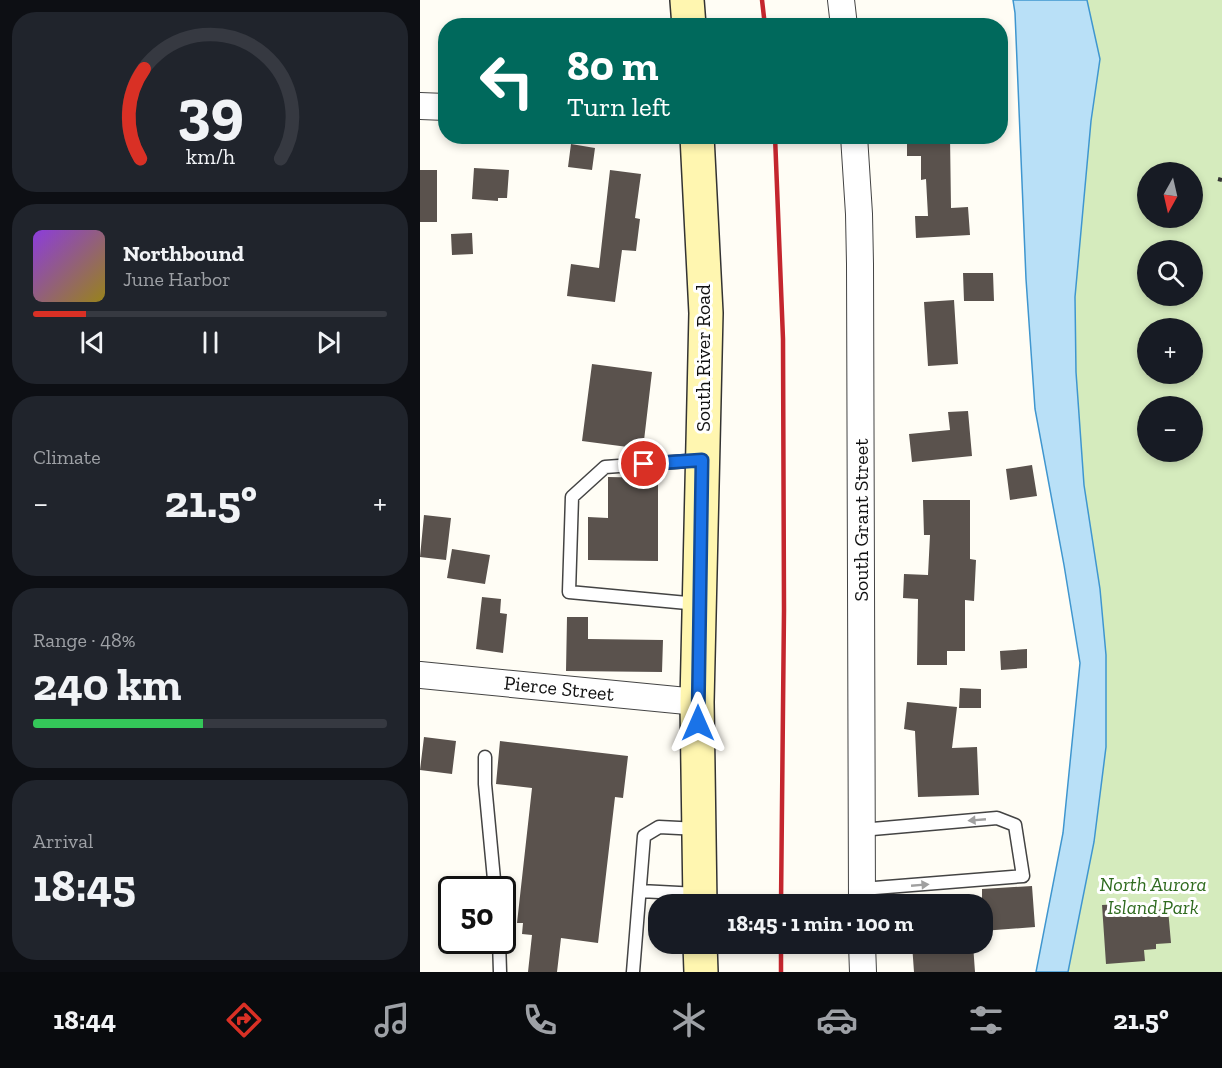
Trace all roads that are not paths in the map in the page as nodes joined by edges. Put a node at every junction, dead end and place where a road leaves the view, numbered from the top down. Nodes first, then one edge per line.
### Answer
1 (687, 0) edge
2 (841, 0) edge
3 (688, 18) edge
4 (843, 18) edge
5 (420, 106) edge
6 (438, 107) edge
7 (697, 144) edge
8 (855, 144) edge
9 (702, 460) junction
10 (699, 604) junction
11 (420, 675) edge
12 (697, 702) junction
13 (485, 757) dead end
14 (699, 829) junction
15 (861, 830) junction
16 (494, 876) edge
17 (640, 891) junction
18 (662, 894) edge
19 (700, 894) edge
20 (862, 894) edge
21 (885, 894) edge
22 (499, 954) edge
23 (700, 954) edge
24 (862, 954) edge
25 (500, 972) edge
26 (633, 972) edge
27 (701, 972) edge
28 (863, 972) edge

1 - 3 main road
2 - 4 street
5 - 6 street
7 - 9 main road, South River Road
8 - 15 street, South Grant Street
9 - 10 main road, South River Road
9 - 10 lane
10 - 12 main road, South River Road
11 - 12 street, Pierce Street
12 - 14 main road, South River Road
13 - 16 lane
14 - 17 lane
14 - 19 main road, South River Road
15 - 20 street, South Grant Street
21 -> 15 lane
17 - 18 lane
17 - 26 lane
22 - 25 lane
23 - 27 main road
24 - 28 street

